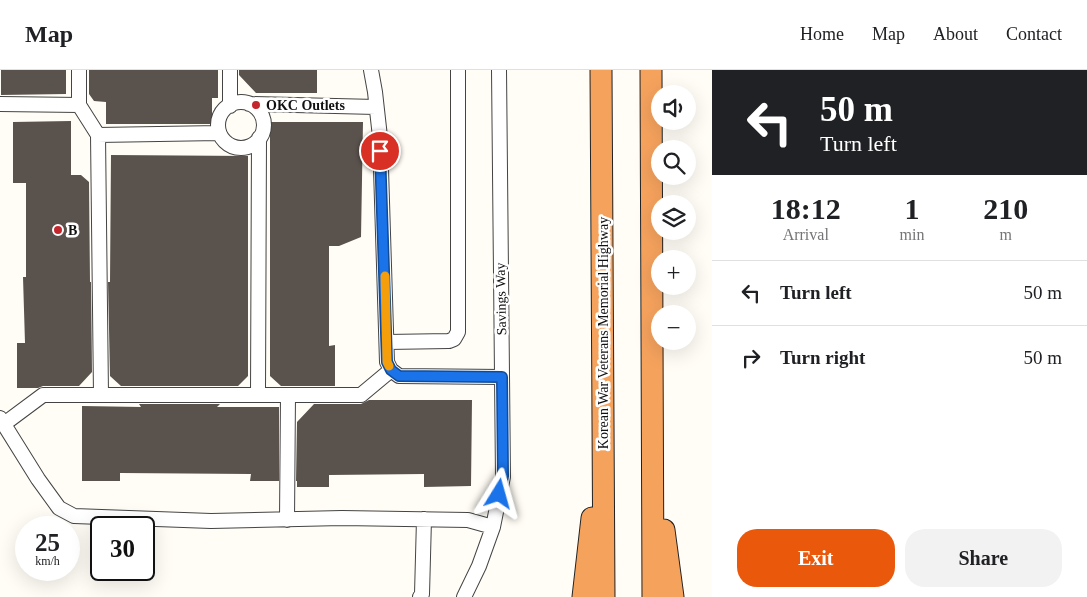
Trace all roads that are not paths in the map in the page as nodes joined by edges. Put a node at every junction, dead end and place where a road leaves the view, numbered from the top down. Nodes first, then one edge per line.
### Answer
1 (79, 70) edge
2 (230, 70) edge
3 (371, 70) edge
4 (458, 70) edge
5 (499, 70) edge
6 (601, 70) edge
7 (651, 70) edge
8 (0, 104) edge
9 (249, 104) junction
10 (79, 105) junction
11 (230, 106) junction
12 (376, 107) junction
13 (219, 133) junction
14 (98, 135) junction
15 (259, 138) junction
16 (387, 342) junction
17 (391, 370) junction
18 (502, 377) junction
19 (101, 395) junction
20 (258, 395) junction
21 (288, 395) junction
22 (2, 421) edge
23 (603, 423) junction
24 (652, 438) junction
25 (424, 519) junction
26 (287, 520) junction
27 (493, 527) junction
28 (420, 597) edge
29 (464, 597) edge
30 (583, 597) edge
31 (604, 597) edge
32 (653, 597) edge
33 (673, 597) edge

1 - 10 street
2 - 11 street
3 - 12 street
4 - 16 street
5 - 18 street, Savings Way
6 - 23 highway, Korean War Veterans Memorial Highway
7 - 24 highway
8 - 10 street
9 - 11 street
9 - 12 street
9 - 15 street
10 - 14 street
11 - 13 street
12 - 16 street
13 - 14 street
13 - 15 street
14 - 19 street
15 - 20 street
16 - 17 street
17 - 18 street
17 - 21 street
18 - 27 street, Savings Way
19 - 20 street
19 - 22 street
20 - 21 street
21 - 26 street
22 - 26 street
23 - 30 highway
23 - 31 highway, Korean War Veterans Memorial Highway
24 - 32 highway
24 - 33 highway
25 - 26 street
25 - 27 street
25 - 28 street
27 - 29 street, Savings Way

